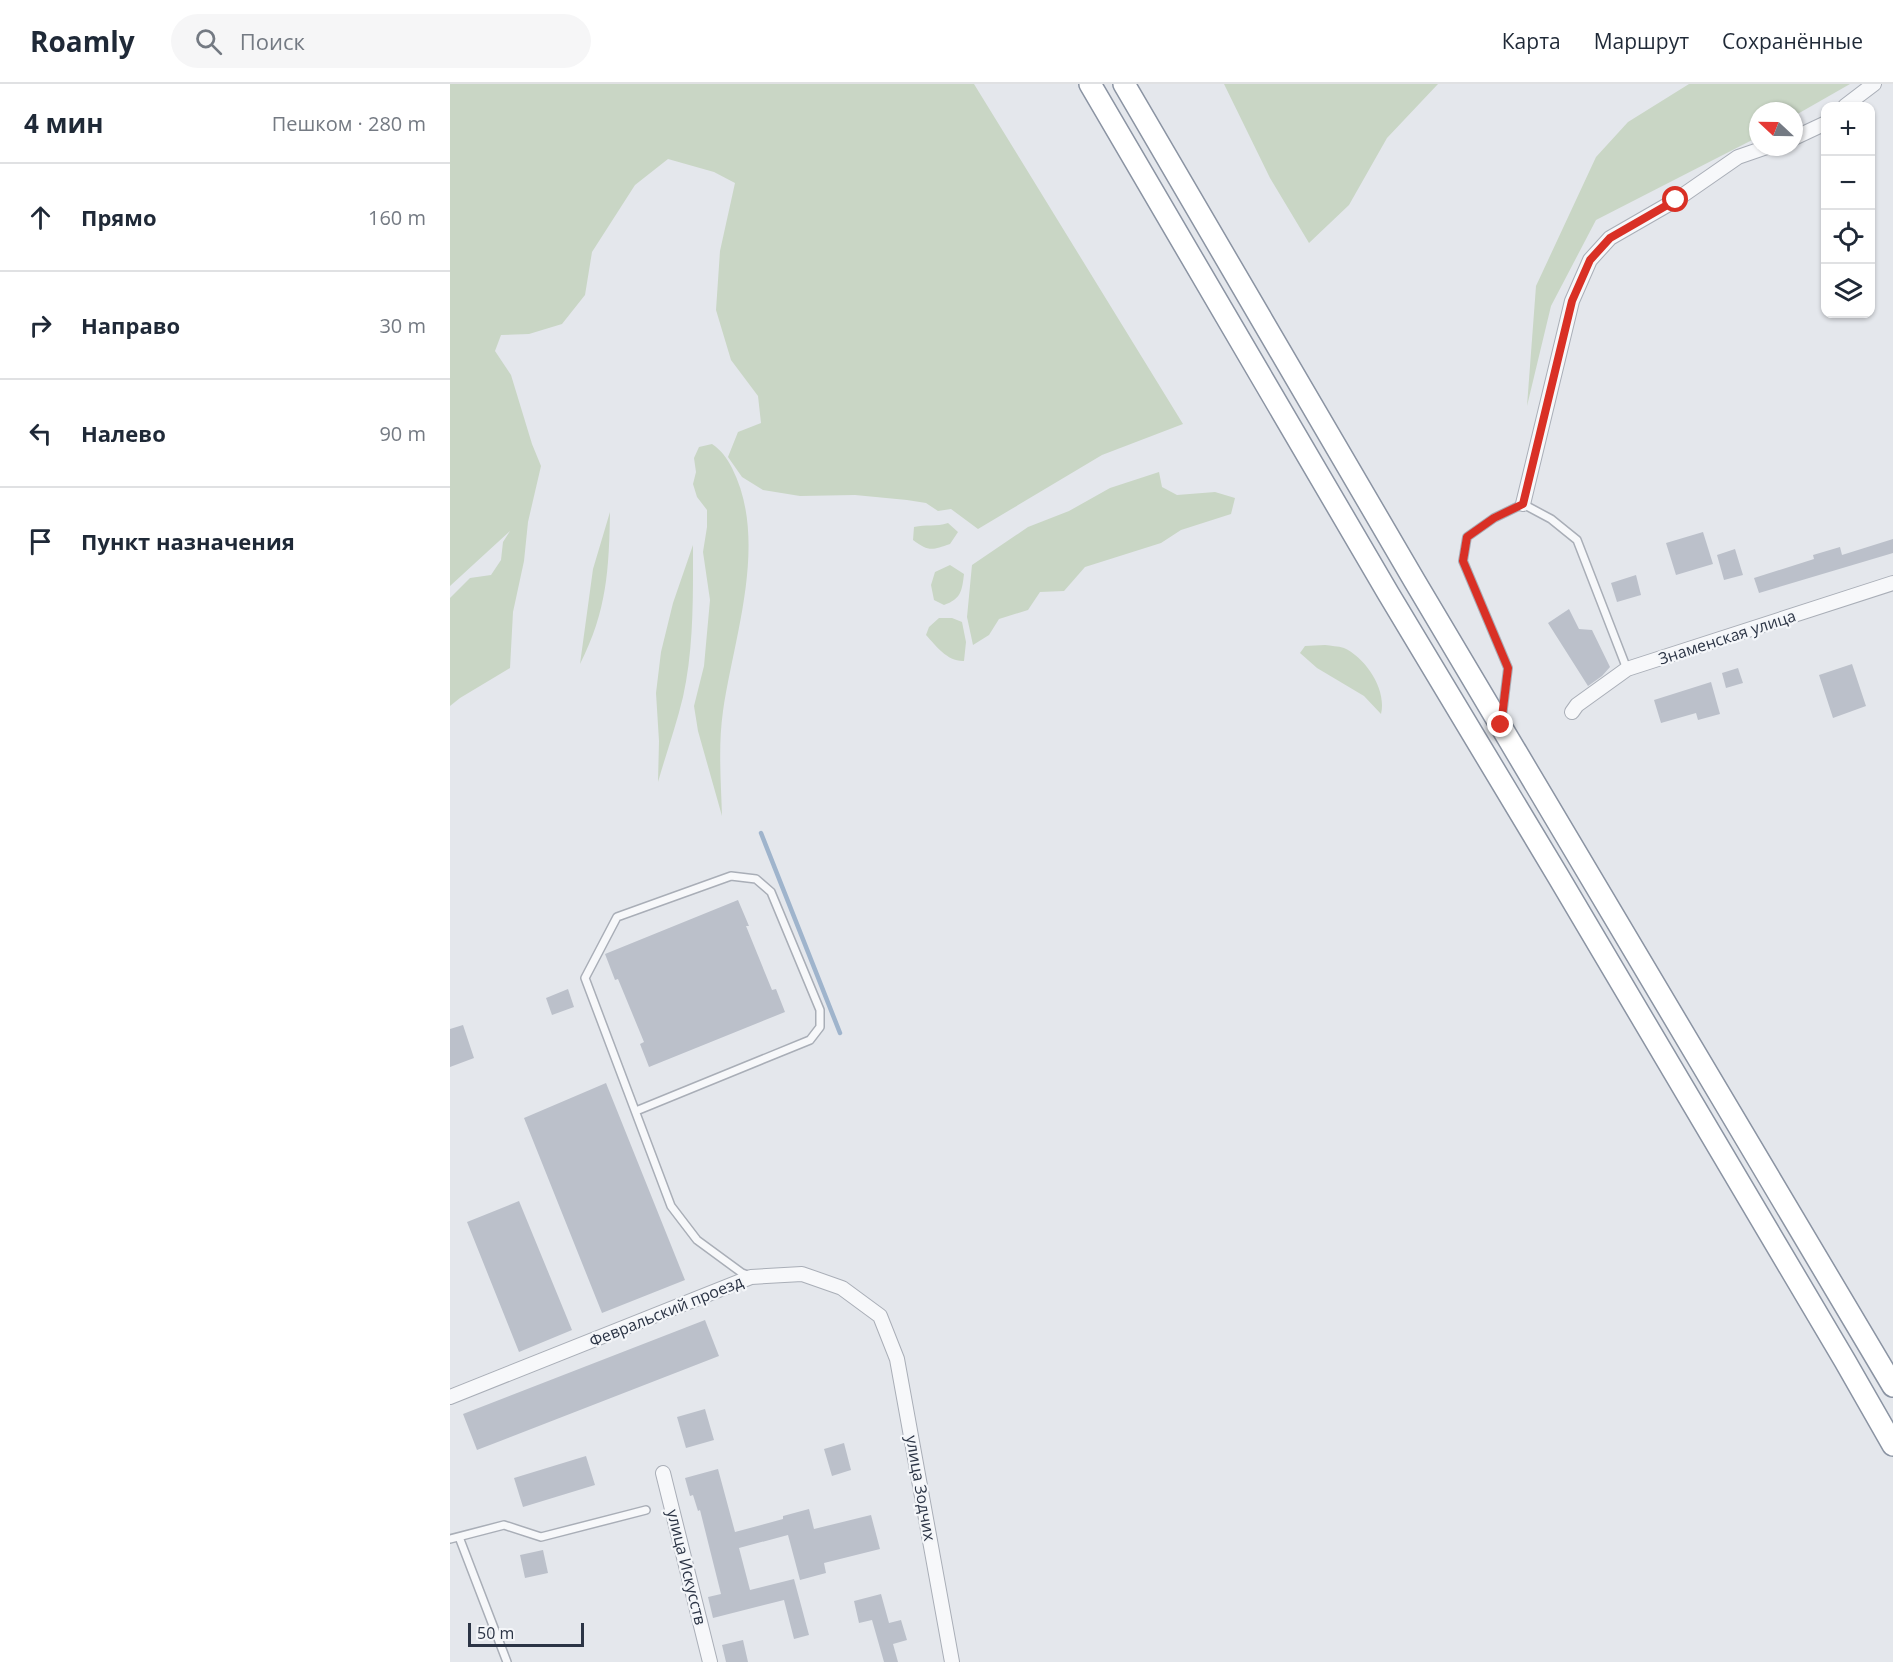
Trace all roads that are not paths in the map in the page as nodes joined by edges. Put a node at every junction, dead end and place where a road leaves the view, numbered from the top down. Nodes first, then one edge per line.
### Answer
1 (1090, 84) edge
2 (1124, 84) edge
3 (1874, 84) edge
4 (1850, 102) edge
5 (1821, 125) edge
6 (1803, 134) edge
7 (1749, 153) edge
8 (1523, 504) junction
9 (1893, 583) edge
10 (1628, 669) junction
11 (1572, 712) dead end
12 (1501, 725) junction
13 (636, 1111) junction
14 (752, 1277) junction
15 (880, 1316) joint
16 (1893, 1386) edge
17 (450, 1397) edge
18 (1893, 1445) edge
19 (663, 1473) dead end
20 (646, 1510) dead end
21 (459, 1537) junction
22 (450, 1539) edge
23 (507, 1662) edge
24 (710, 1662) edge
25 (952, 1662) edge

1 - 18 highway
2 - 12 highway
3 - 4 street
5 - 6 street
7 - 8 street
8 - 10 lane
8 - 12 lane
9 - 10 street, Знаменская улица
10 - 11 street, Знаменская улица
12 - 16 highway
13 - 13 lane
13 - 14 lane
14 - 15 street, Февральский проезд
14 - 17 street, Февральский проезд
15 - 25 street, улица Зодчих
19 - 24 street, улица Искусств
20 - 21 lane
21 - 22 lane
21 - 23 lane

